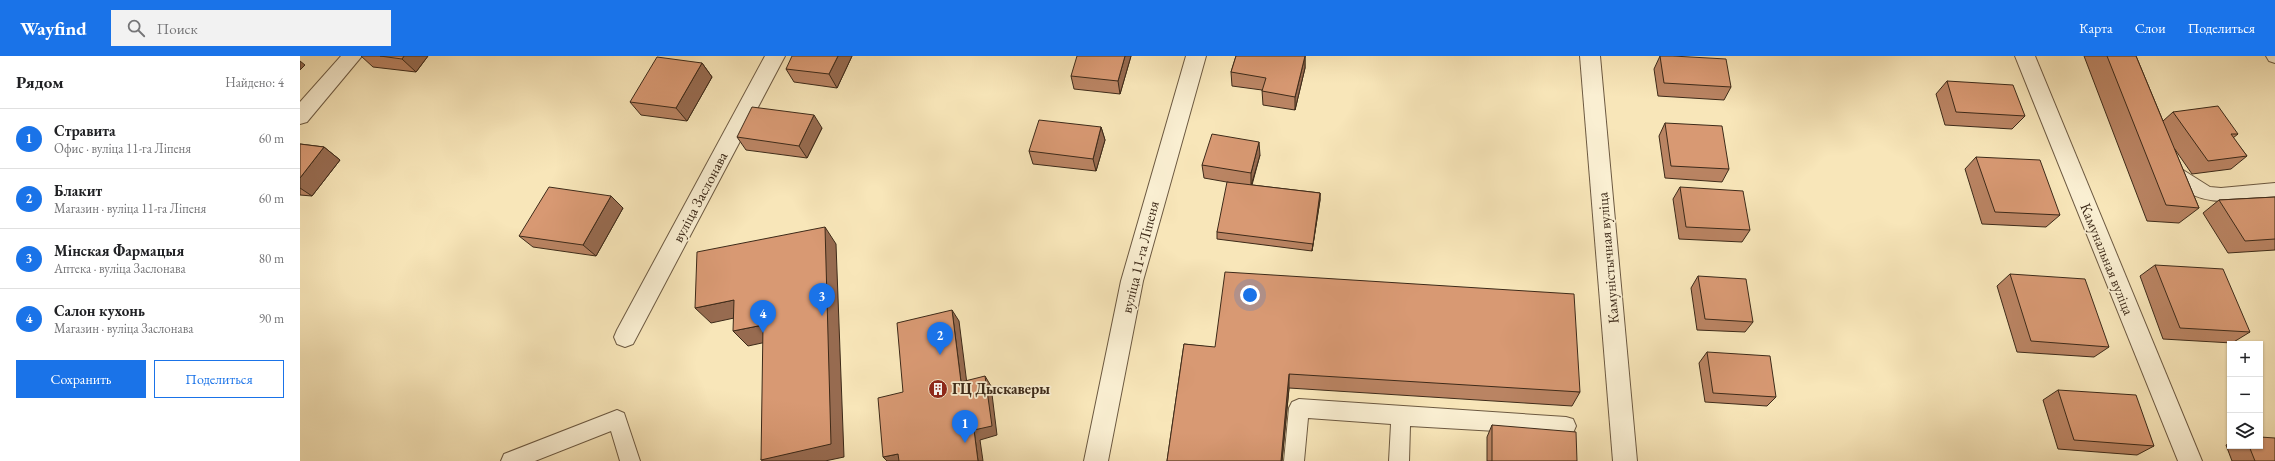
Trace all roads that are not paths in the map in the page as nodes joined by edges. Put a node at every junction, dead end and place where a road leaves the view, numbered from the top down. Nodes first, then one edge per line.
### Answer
1 (352, 56) edge
2 (775, 56) edge
3 (1196, 56) edge
4 (1590, 56) edge
5 (2025, 56) edge
6 (300, 116) edge
7 (2163, 157) edge
8 (2275, 190) edge
9 (625, 337) dead end
10 (1402, 416) junction
11 (1566, 426) dead end
12 (511, 461) edge
13 (630, 461) edge
14 (1096, 461) edge
15 (1294, 461) edge
16 (1399, 461) edge
17 (1625, 461) edge
18 (2190, 461) edge

1 - 6 street
2 - 9 street, вуліца Заслонава
3 - 14 street, вуліца 11-га Ліпеня
4 - 17 street, Камуністычная вуліца
5 - 18 street, Камунальная вуліца
7 - 8 lane
10 - 11 lane
10 - 15 lane
10 - 16 lane
12 - 13 lane

